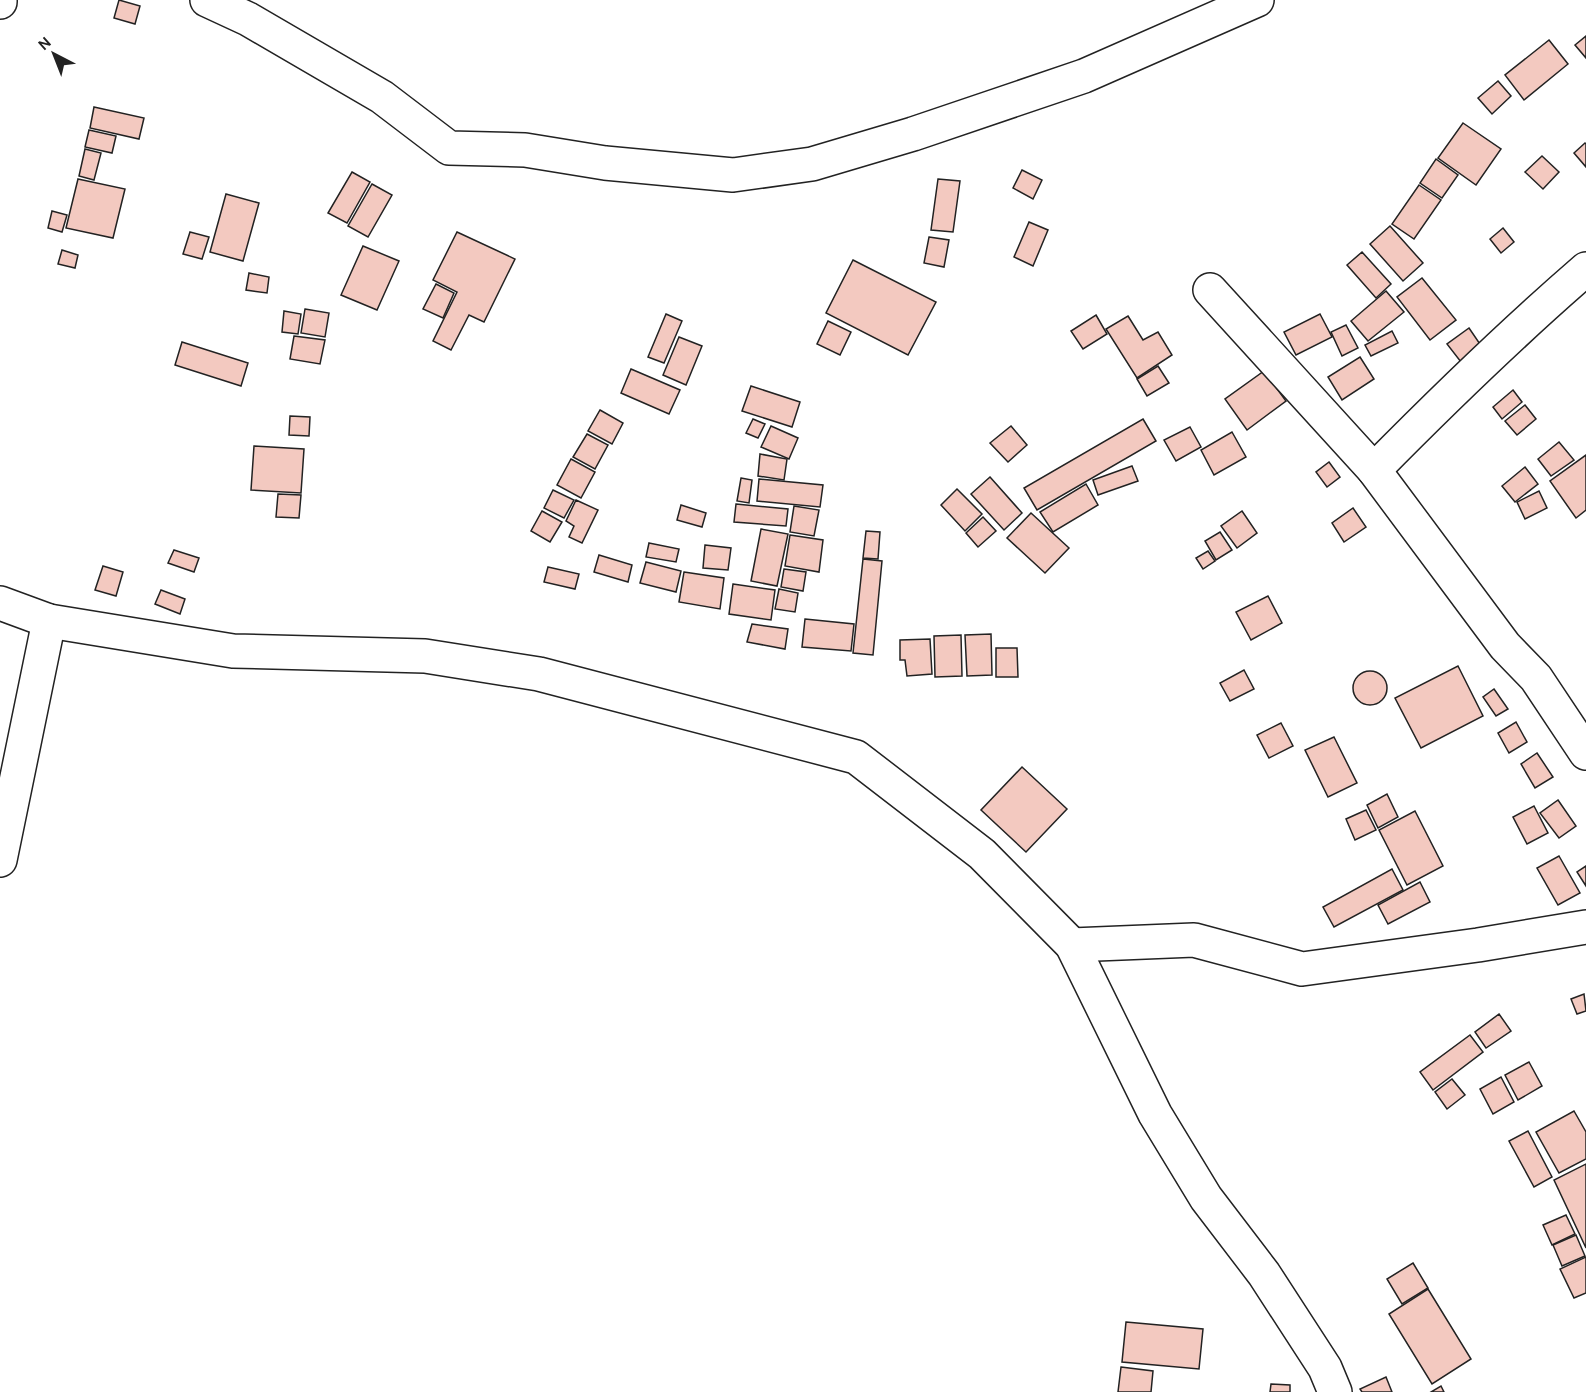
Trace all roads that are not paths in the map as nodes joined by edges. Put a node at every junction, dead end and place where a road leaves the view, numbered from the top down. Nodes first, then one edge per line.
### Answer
1 (207, 0) edge
2 (1257, 0) edge
3 (1586, 269) edge
4 (1210, 290) dead end
5 (1374, 470) junction
6 (0, 603) edge
7 (49, 621) junction
8 (1586, 753) edge
9 (0, 860) edge
10 (1586, 927) edge
11 (1072, 945) junction
12 (1335, 1392) edge

1 - 2 street
3 - 5 street
4 - 5 street
5 - 8 street
6 - 7 street
7 - 9 street
7 - 11 street
10 - 11 street
11 - 12 street

